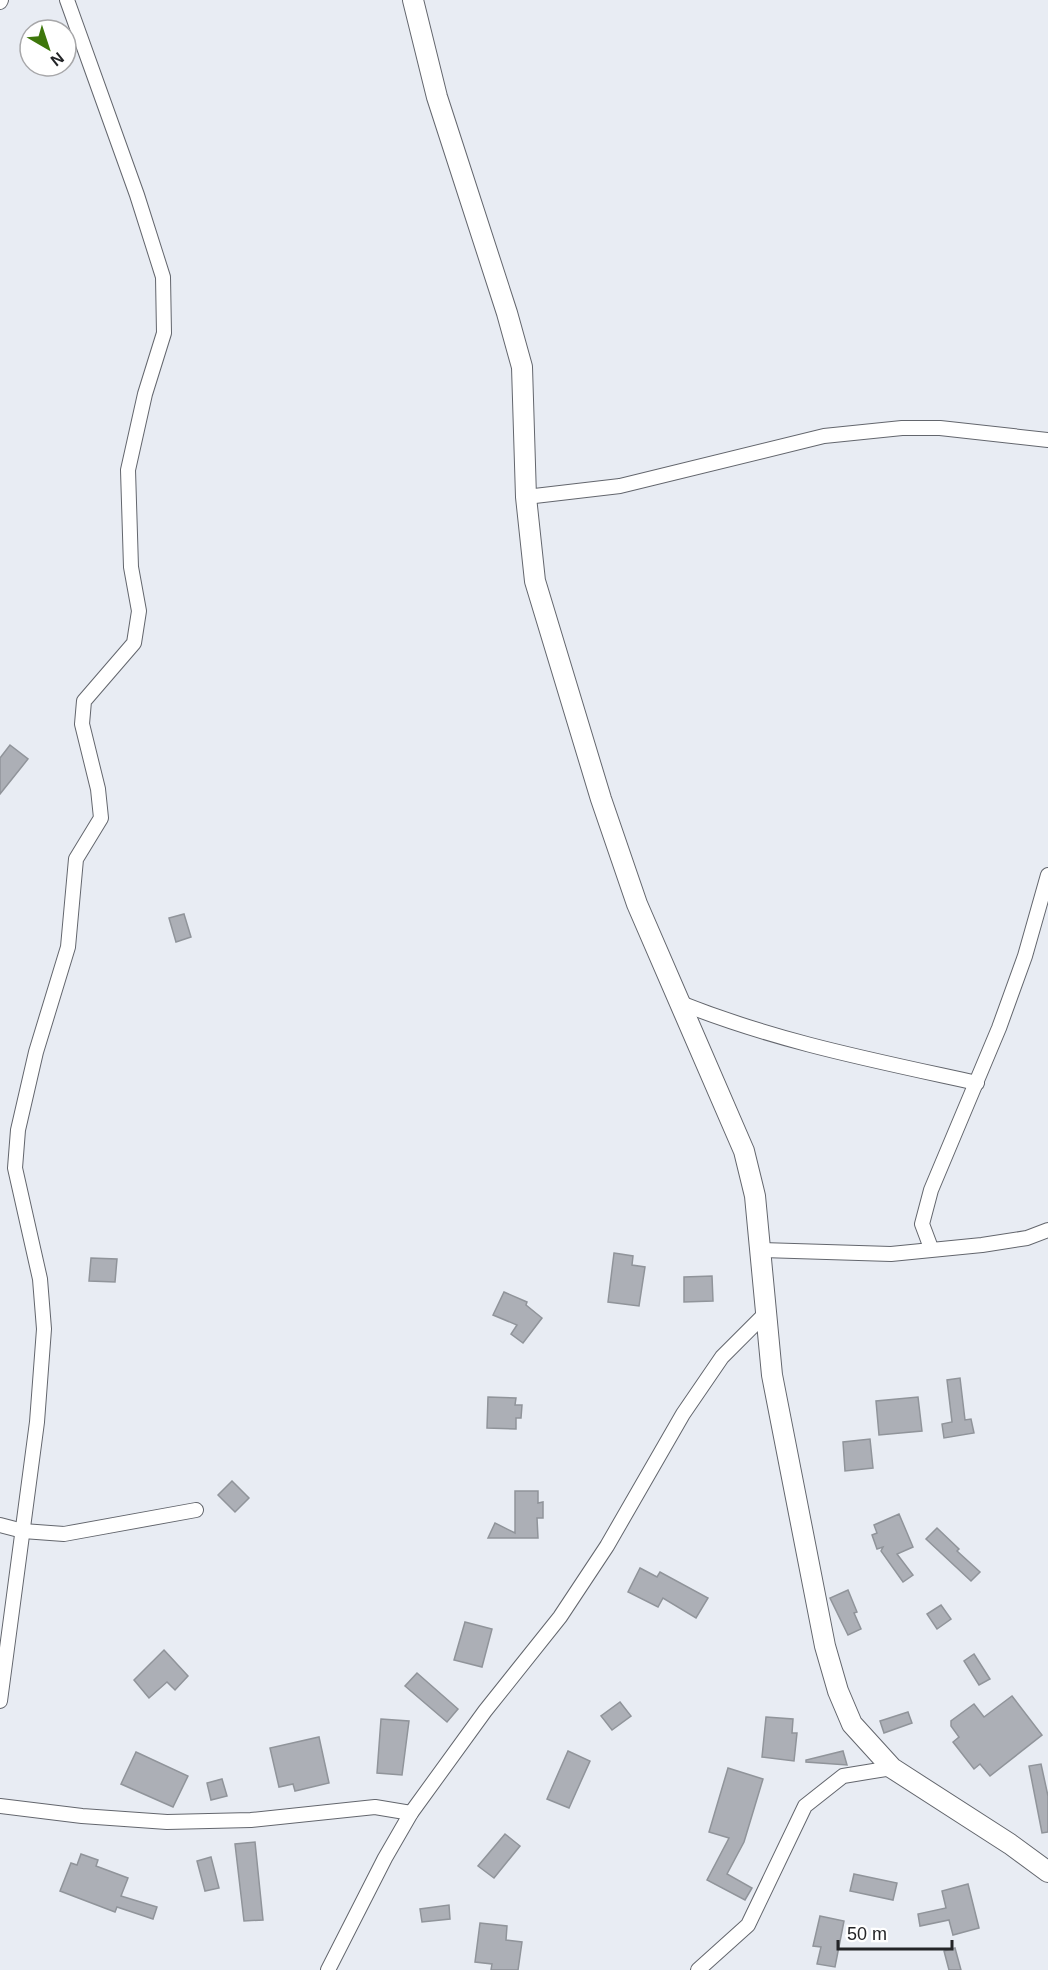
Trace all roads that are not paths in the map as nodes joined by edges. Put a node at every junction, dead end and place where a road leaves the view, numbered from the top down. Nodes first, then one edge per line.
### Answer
1 (68, 0) edge
2 (413, 0) edge
3 (1048, 440) edge
4 (526, 497) junction
5 (1048, 875) edge
6 (678, 1002) junction
7 (976, 1083) junction
8 (1048, 1230) edge
9 (931, 1248) junction
10 (759, 1250) junction
11 (766, 1313) junction
12 (195, 1510) dead end
13 (0, 1525) edge
14 (23, 1531) junction
15 (0, 1701) edge
16 (892, 1768) junction
17 (0, 1806) edge
18 (411, 1813) junction
19 (1048, 1872) edge
20 (328, 1970) edge
21 (698, 1970) edge

1 - 14 street
2 - 4 main road
3 - 4 street
4 - 6 main road
5 - 7 street
6 - 7 street
6 - 10 main road
7 - 9 street
8 - 9 street
9 - 10 street
10 - 11 main road
11 - 16 main road
11 - 18 street
12 - 14 street
13 - 14 street
14 - 15 street
16 - 19 main road
16 - 21 street
17 - 18 street
18 - 20 street

